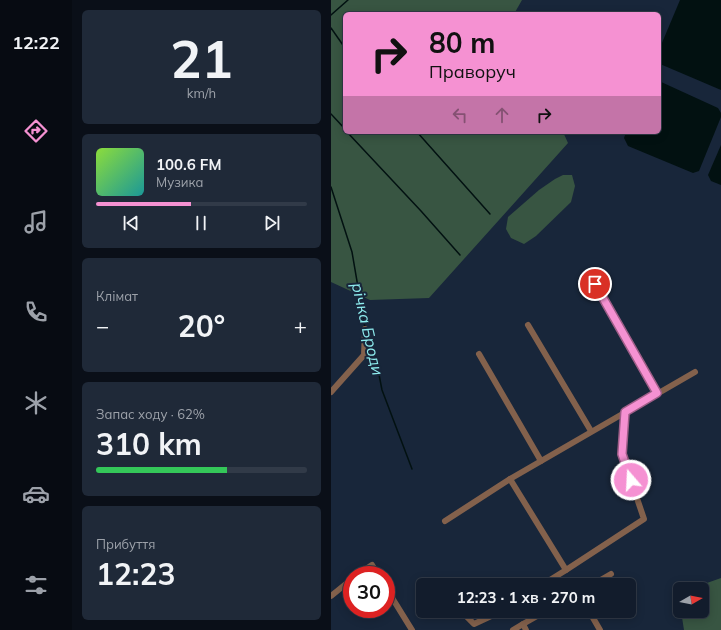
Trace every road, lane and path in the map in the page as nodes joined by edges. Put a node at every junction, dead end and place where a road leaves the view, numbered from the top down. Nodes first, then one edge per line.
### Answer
1 (595, 284) dead end
2 (528, 325) dead end
3 (365, 329) dead end
4 (479, 354) dead end
5 (695, 372) dead end
6 (331, 391) edge
7 (657, 393) junction
8 (625, 412) junction
9 (591, 431) junction
10 (541, 461) junction
11 (510, 479) junction
12 (445, 521) dead end
13 (565, 570) junction
14 (611, 574) dead end
15 (553, 578) edge
16 (604, 578) edge
17 (343, 586) edge
18 (331, 596) edge
19 (395, 603) edge
20 (468, 618) edge
21 (487, 618) edge
22 (537, 618) edge
23 (593, 618) edge
24 (525, 627) edge
25 (412, 630) edge
26 (513, 630) edge
27 (600, 630) edge

1 - 7 street
2 - 9 street
3 - 6 street
4 - 10 street
5 - 7 street
7 - 8 street
8 - 9 street
8 - 13 street
9 - 10 street
10 - 11 street
11 - 12 street
11 - 13 street
13 - 15 street
14 - 16 street
17 - 18 street
19 - 25 street
20 - 21 street
22 - 24 street
23 - 27 street
24 - 26 street

